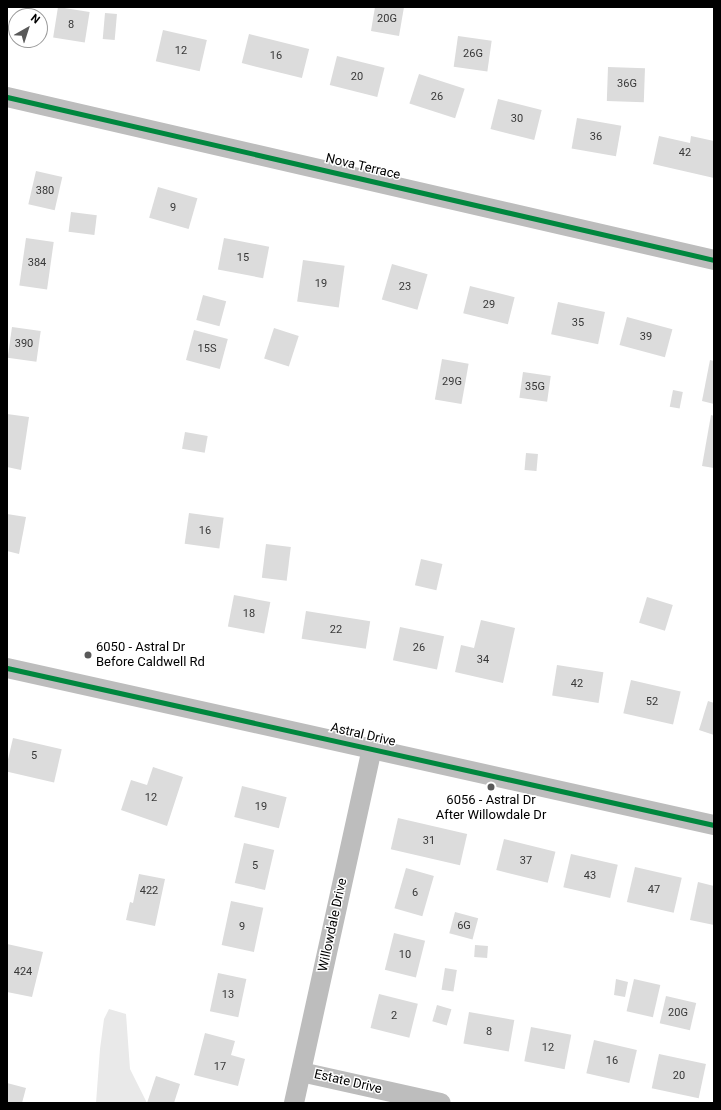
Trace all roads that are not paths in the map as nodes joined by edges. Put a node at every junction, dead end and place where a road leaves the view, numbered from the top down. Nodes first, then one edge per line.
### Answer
1 (7, 97) edge
2 (714, 260) edge
3 (7, 668) edge
4 (372, 748) junction
5 (714, 825) edge
6 (301, 1072) junction
7 (294, 1103) edge
8 (441, 1103) edge

1 - 2 street, Nova Terrace
3 - 4 street, Astral Drive
4 - 5 street, Astral Drive
4 - 6 street, Willowdale Drive
6 - 7 street, Willowdale Drive
6 - 8 street, Estate Drive

